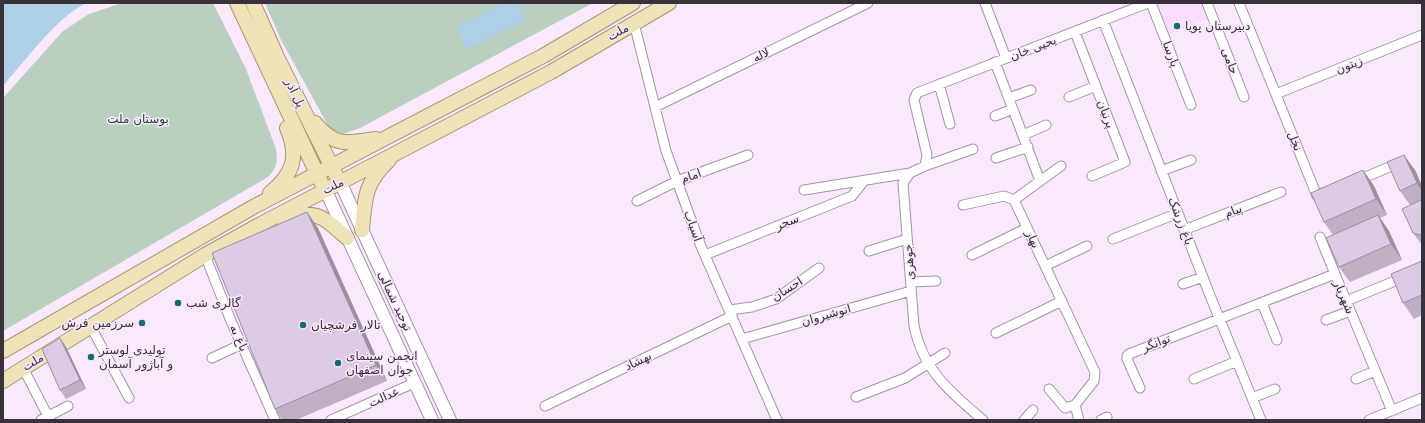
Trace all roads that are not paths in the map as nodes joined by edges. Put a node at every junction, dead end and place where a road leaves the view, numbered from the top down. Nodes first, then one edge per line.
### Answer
1 (237, 3) edge
2 (253, 3) edge
3 (633, 3) edge
4 (669, 3) edge
5 (868, 3) edge
6 (985, 3) edge
7 (1150, 3) edge
8 (1207, 3) edge
9 (1239, 3) edge
10 (1103, 20) junction
11 (634, 23) junction
12 (1075, 32) junction
13 (1422, 35) edge
14 (1006, 58) junction
15 (995, 62) junction
16 (273, 63) junction
17 (940, 84) junction
18 (1096, 86) junction
19 (1031, 90) dead end
20 (1276, 94) junction
21 (1070, 97) dead end
22 (1244, 97) dead end
23 (1009, 98) junction
24 (1191, 105) dead end
25 (302, 106) junction
26 (655, 107) junction
27 (1013, 110) junction
28 (995, 116) dead end
29 (950, 124) dead end
30 (1046, 125) dead end
31 (1023, 135) junction
32 (389, 137) junction
33 (1028, 147) junction
34 (973, 149) dead end
35 (398, 150) junction
36 (748, 155) dead end
37 (996, 158) dead end
38 (1191, 160) dead end
39 (1399, 163) edge
40 (925, 166) junction
41 (1061, 166) dead end
42 (332, 167) junction
43 (1161, 171) junction
44 (910, 173) junction
45 (318, 174) junction
46 (1092, 176) dead end
47 (864, 180) junction
48 (677, 181) junction
49 (1040, 181) junction
50 (340, 182) junction
51 (1344, 185) edge
52 (325, 189) junction
53 (804, 190) dead end
54 (1330, 191) edge
55 (1281, 192) dead end
56 (1014, 200) junction
57 (637, 201) dead end
58 (963, 205) dead end
59 (255, 206) junction
60 (1178, 213) junction
61 (260, 224) junction
62 (1027, 228) junction
63 (362, 230) junction
64 (1184, 230) junction
65 (1320, 237) dead end
66 (347, 238) junction
67 (908, 239) junction
68 (1113, 239) dead end
69 (1087, 246) dead end
70 (869, 251) dead end
71 (972, 254) dead end
72 (205, 255) junction
73 (704, 255) junction
74 (1045, 266) junction
75 (819, 268) dead end
76 (1422, 270) edge
77 (1335, 274) junction
78 (1203, 277) junction
79 (936, 281) dead end
80 (1183, 284) dead end
81 (911, 287) junction
82 (1062, 301) junction
83 (1346, 301) junction
84 (1262, 303) junction
85 (1350, 311) junction
86 (731, 313) junction
87 (1219, 319) junction
88 (1326, 320) dead end
89 (91, 327) junction
90 (996, 333) dead end
91 (742, 339) junction
92 (1277, 340) dead end
93 (242, 344) junction
94 (3, 351) edge
95 (944, 353) dead end
96 (212, 358) dead end
97 (1237, 361) junction
98 (928, 364) junction
99 (23, 368) junction
100 (1376, 371) junction
101 (1194, 379) dead end
102 (1356, 379) dead end
103 (3, 381) edge
104 (414, 383) junction
105 (1140, 388) dead end
106 (1275, 389) dead end
107 (1049, 390) dead end
108 (856, 397) dead end
109 (129, 398) dead end
110 (1252, 398) junction
111 (1422, 398) edge
112 (1075, 405) junction
113 (68, 406) dead end
114 (545, 406) dead end
115 (1033, 410) dead end
116 (1392, 411) junction
117 (47, 419) edge
118 (774, 419) edge
119 (979, 419) edge
120 (275, 420) edge
121 (331, 420) edge
122 (432, 420) edge
123 (450, 420) edge
124 (1024, 420) edge
125 (1079, 420) edge
126 (1261, 420) edge
127 (1369, 420) edge

1 - 16 main road, پل آذر
2 - 16 main road, پل آذر
3 - 32 main road, ملت
4 - 11 main road, ملت
5 - 26 street, لاله
6 - 14 street
7 - 10 street, یحیی خان
7 - 24 street, پارسا
8 - 22 street, حامی
9 - 20 street, نخل
10 - 12 street, یحیی خان
10 - 43 street, باغ زرشک
11 - 26 street, آسیاب
11 - 35 main road, ملت
12 - 14 street, یحیی خان
12 - 18 street, پرنیان
13 - 20 street, زیتون
14 - 15 street, یحیی خان
15 - 17 street, یحیی خان
15 - 23 street
16 - 25 main road, پل آذر
16 - 45 main road, پل آذر
16 - 59 main road
17 - 29 street
17 - 40 street, یحیی خان
18 - 21 street
18 - 46 street, پرنیان
19 - 23 street
20 - 54 street, نخل
23 - 27 street
25 - 32 main road
25 - 42 main road, پل آذر
26 - 48 street, آسیاب
27 - 28 street
27 - 31 street
30 - 31 street
31 - 33 street
32 - 42 main road, ملت
33 - 37 street
33 - 49 street
34 - 40 street
35 - 50 main road, ملت
35 - 63 main road
36 - 48 street, امام
38 - 43 street
39 - 51 street
40 - 44 street
41 - 49 street
42 - 45 main road, ملت
42 - 50 main road, پل آذر
43 - 60 street, باغ زرشک
44 - 47 street
44 - 67 street, جوهری
45 - 52 main road, پل آذر
45 - 59 main road, ملت
47 - 53 street
47 - 73 street, سحر
48 - 57 street, امام
48 - 73 street, آسیاب
49 - 56 street
50 - 52 main road, ملت
50 - 63 main road, توحید شمالی
52 - 61 main road, ملت
52 - 66 main road, توحید شمالی
55 - 64 street, پیام
56 - 58 street
56 - 62 street, بهار
59 - 94 main road, ملت
60 - 64 street, باغ زرشک
60 - 68 street
61 - 66 main road
61 - 72 main road, ملت
62 - 71 street
62 - 74 street, بهار
63 - 123 main road, توحید شمالی
64 - 78 street, باغ زرشک
65 - 77 street
66 - 104 main road, توحید شمالی
67 - 70 street
67 - 81 street, جوهری
69 - 74 street
72 - 89 main road, ملت
72 - 93 street, باغ به
73 - 86 street, آسیاب
74 - 82 street, بهار
75 - 86 street, احسان
76 - 83 street
77 - 83 street, شهریار
77 - 84 street, شهریار
78 - 80 street
78 - 87 street, باغ زرشک
79 - 81 street, انوشیروان
81 - 91 street, انوشیروان
81 - 98 street, جوهری
82 - 90 street
82 - 112 street, بهار
83 - 85 street, شهریار
84 - 87 street, شهریار
84 - 92 street
85 - 88 street
85 - 100 street, شهریار
86 - 91 street, آسیاب
86 - 114 street, بهشاد
87 - 97 street, باغ زرشک
87 - 105 street, توانگر
89 - 99 main road, ملت
89 - 109 street
91 - 118 street, آسیاب
93 - 96 street
93 - 120 street, باغ به
95 - 98 street
97 - 101 street
97 - 110 street, باغ زرشک
98 - 108 street
98 - 119 street, جوهری
99 - 103 main road, ملت
99 - 117 street
100 - 102 street
100 - 116 street, شهریار
104 - 121 street, عدالت
104 - 122 main road, توحید شمالی
106 - 110 street
107 - 112 street
110 - 126 street, باغ زرشک
111 - 116 street
112 - 125 street
113 - 117 street
115 - 124 street
116 - 127 street

